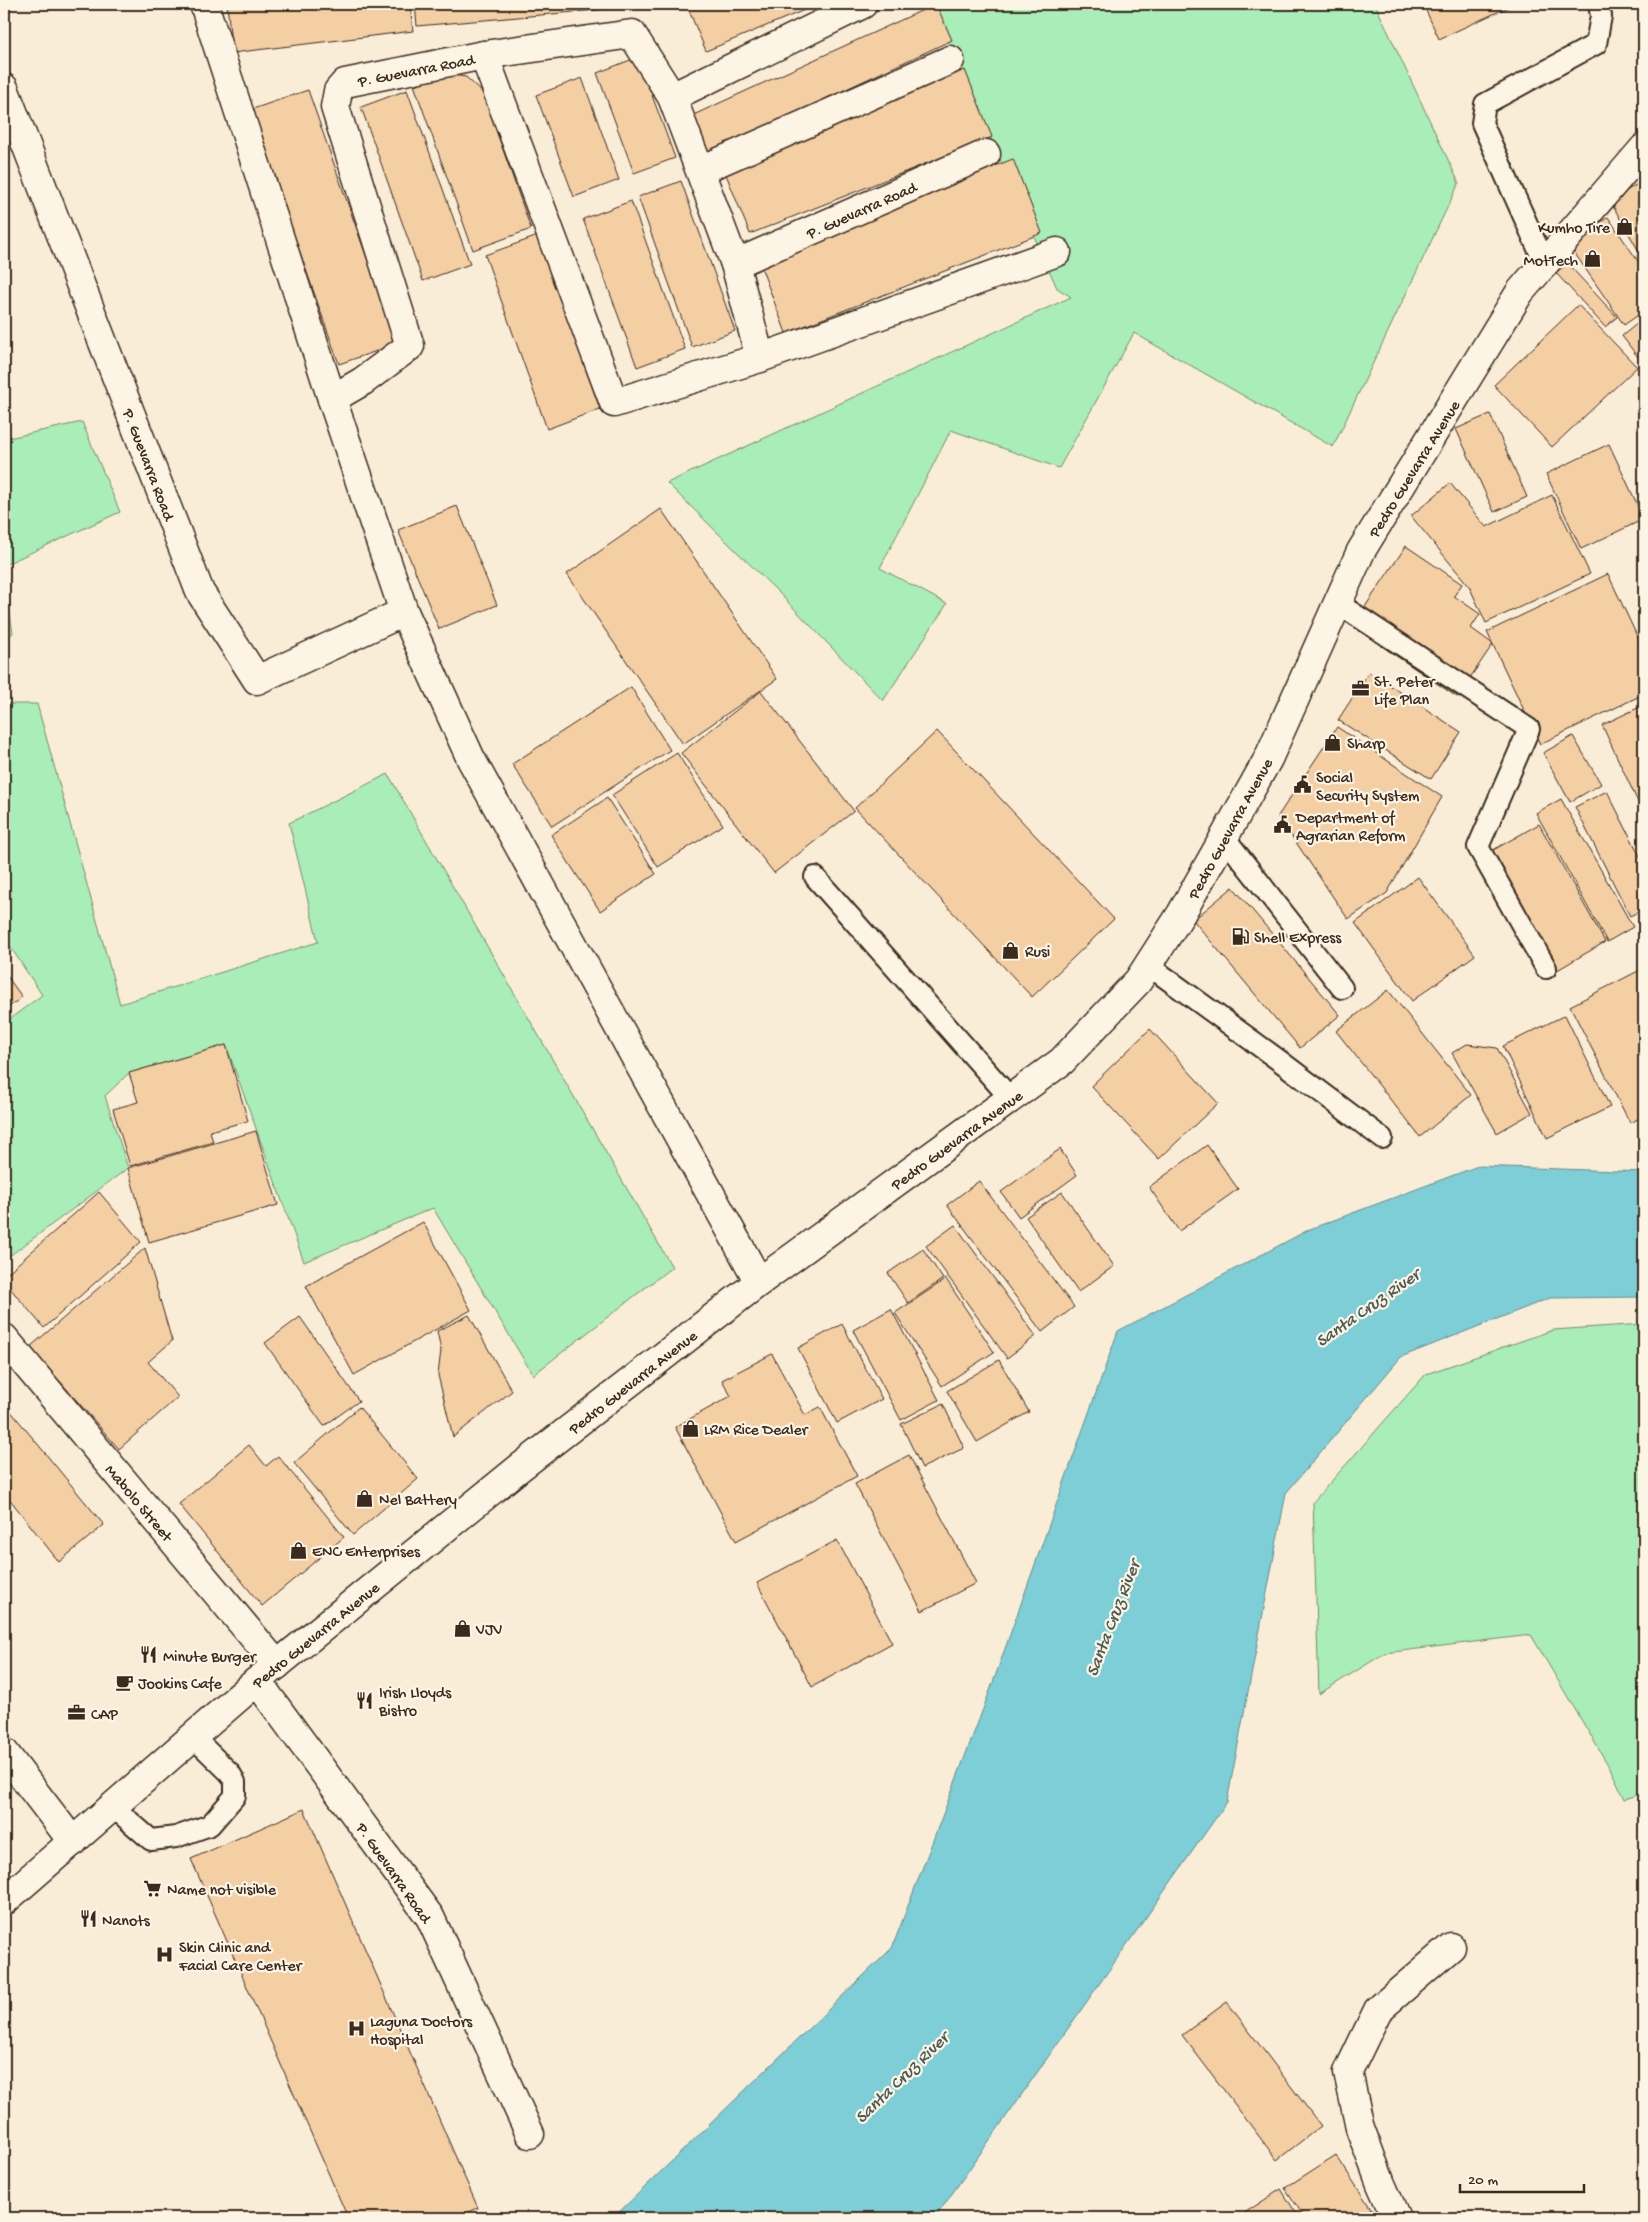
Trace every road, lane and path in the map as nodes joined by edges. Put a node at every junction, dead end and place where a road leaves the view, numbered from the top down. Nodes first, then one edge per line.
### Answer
1 (204, 4) edge
2 (863, 4) edge
3 (1599, 4) edge
4 (484, 55) junction
5 (950, 60) dead end
6 (4, 88) edge
7 (672, 97) junction
8 (1644, 148) edge
9 (986, 154) dead end
10 (701, 170) junction
11 (1058, 252) dead end
12 (735, 264) junction
13 (1545, 264) junction
14 (760, 358) junction
15 (332, 399) junction
16 (1339, 604) junction
17 (404, 612) junction
18 (1224, 837) junction
19 (815, 877) dead end
20 (1148, 965) junction
21 (1546, 968) dead end
22 (1342, 988) dead end
23 (1011, 1099) junction
24 (1382, 1138) dead end
25 (760, 1282) junction
26 (4, 1338) edge
27 (267, 1673) junction
28 (192, 1736) junction
29 (4, 1752) edge
30 (112, 1806) junction
31 (73, 1842) junction
32 (4, 1901) edge
33 (1451, 1947) dead end
34 (530, 2134) dead end
35 (1396, 2218) edge

1 - 15 street
2 - 7 street
3 - 13 lane
4 - 7 street, P. Guevarra Road
4 - 14 street
4 - 15 street, P. Guevarra Road
5 - 10 street
6 - 17 street, P. Guevarra Road
7 - 10 street, P. Guevarra Road
8 - 13 street, Pedro Guevarra Avenue
9 - 12 street, P. Guevarra Road
10 - 12 street, P. Guevarra Road
11 - 14 street
12 - 14 street, P. Guevarra Road
13 - 16 street, Pedro Guevarra Avenue
15 - 17 street
16 - 18 street, Pedro Guevarra Avenue
16 - 21 lane
17 - 25 street
18 - 20 street, Pedro Guevarra Avenue
18 - 22 lane
19 - 23 lane
20 - 23 street, Pedro Guevarra Avenue
20 - 24 lane
23 - 25 street, Pedro Guevarra Avenue
25 - 27 street, Pedro Guevarra Avenue
26 - 27 street, Mabolo Street
27 - 28 street, Pedro Guevarra Avenue
27 - 34 street, P. Guevarra Road
28 - 30 street, Pedro Guevarra Avenue
28 - 30 lane
29 - 31 street
30 - 31 street, Pedro Guevarra Avenue
31 - 32 street, Pedro Guevarra Avenue
33 - 35 street

